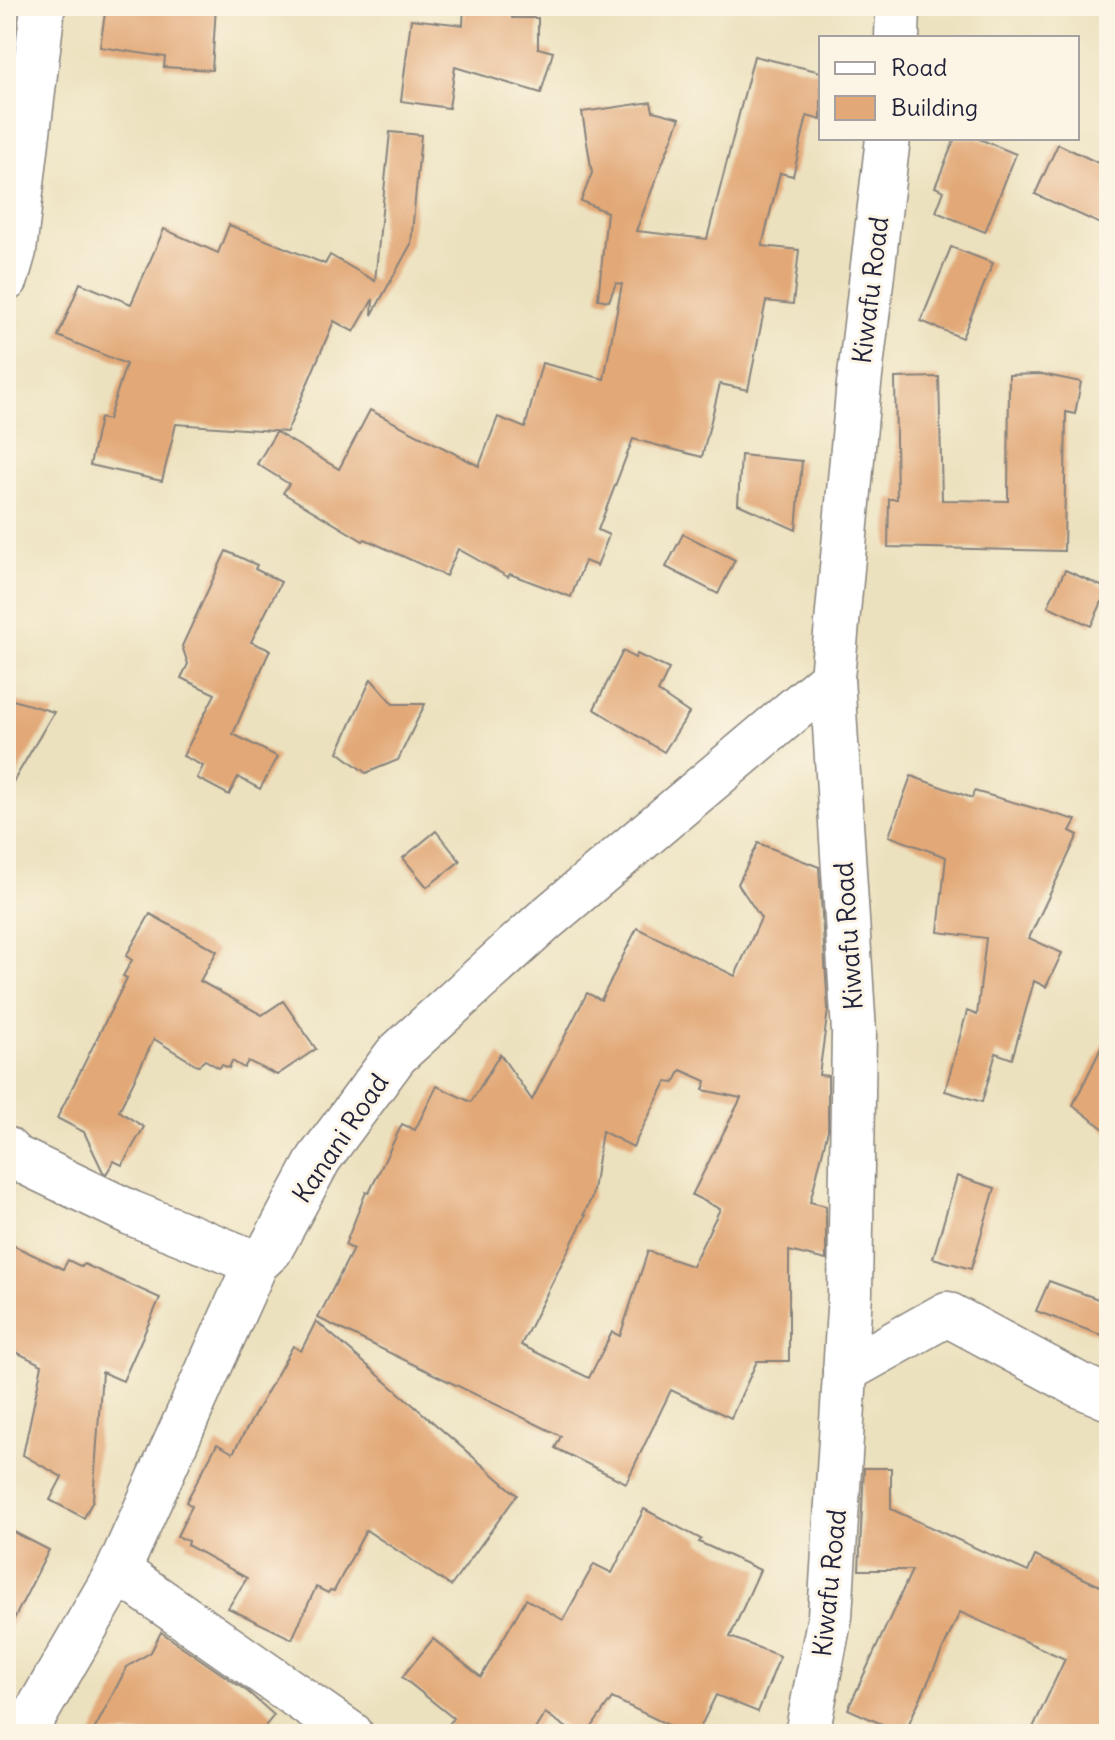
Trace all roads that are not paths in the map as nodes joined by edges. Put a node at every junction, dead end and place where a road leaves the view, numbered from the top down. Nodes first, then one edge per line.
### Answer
1 (43, 6) edge
2 (898, 6) edge
3 (897, 36) edge
4 (888, 140) edge
5 (6, 279) edge
6 (832, 678) junction
7 (6, 1149) edge
8 (256, 1263) junction
9 (845, 1371) junction
10 (1109, 1398) edge
11 (118, 1571) junction
12 (24, 1734) edge
13 (351, 1734) edge
14 (807, 1734) edge

1 - 5 street
2 - 3 street
4 - 6 street, Kiwafu Road
6 - 8 street, Kanani Road
6 - 9 street, Kiwafu Road
7 - 8 street
8 - 11 street, Kanani Road
9 - 10 street
9 - 14 street, Kiwafu Road
11 - 12 street, Kanani Road
11 - 13 street

